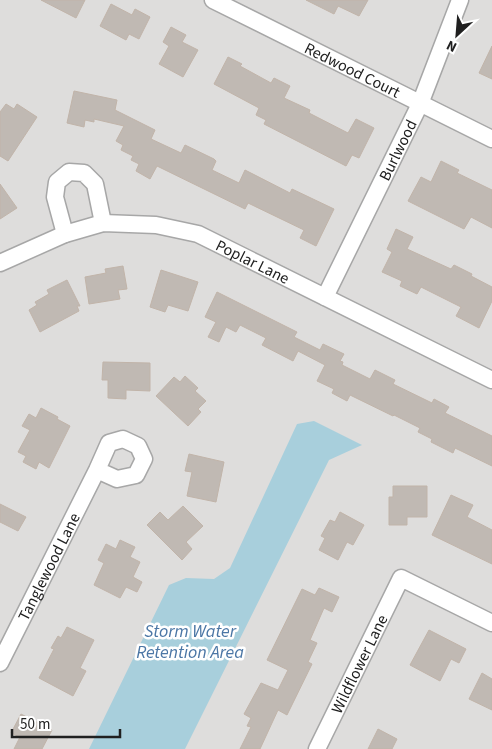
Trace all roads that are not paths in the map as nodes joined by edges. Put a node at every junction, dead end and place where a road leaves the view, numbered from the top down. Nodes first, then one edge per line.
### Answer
1 (213, 0) edge
2 (460, 0) edge
3 (420, 104) junction
4 (492, 139) edge
5 (103, 223) junction
6 (66, 234) junction
7 (0, 263) edge
8 (326, 297) junction
9 (492, 380) edge
10 (97, 470) dead end
11 (492, 624) edge
12 (0, 663) edge
13 (317, 749) edge

1 - 3 street, Redwood Court
2 - 3 street, Burlwood
3 - 4 street, Redwood Court
3 - 8 street, Burlwood
5 - 6 street, Poplar Lane
5 - 6 street
5 - 8 street, Poplar Lane
6 - 7 street, Poplar Lane
8 - 9 street, Poplar Lane
10 - 12 street, Tanglewood Lane
11 - 13 street, Wildflower Lane

